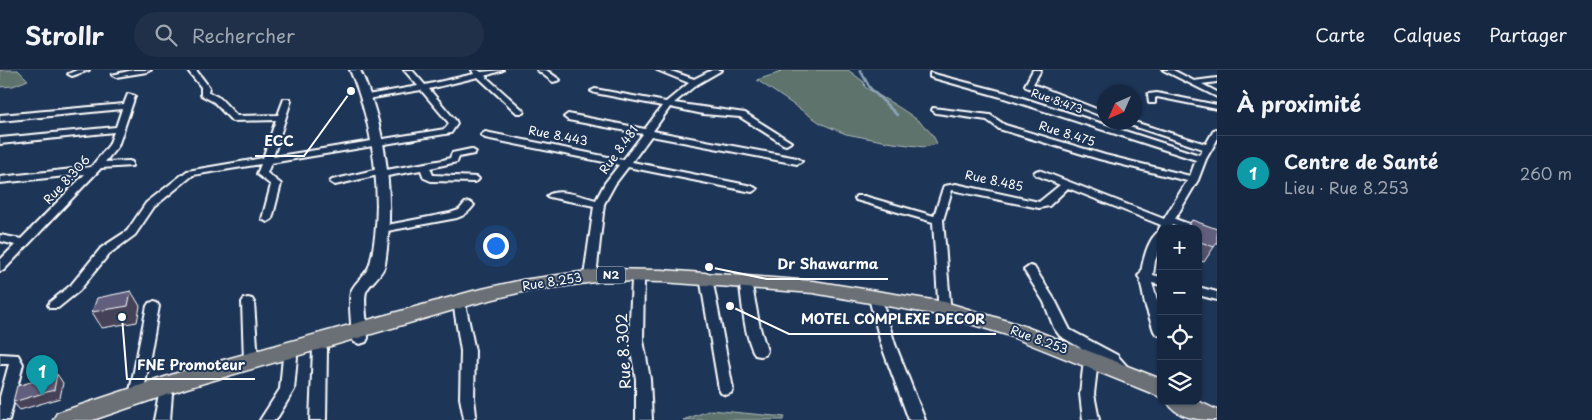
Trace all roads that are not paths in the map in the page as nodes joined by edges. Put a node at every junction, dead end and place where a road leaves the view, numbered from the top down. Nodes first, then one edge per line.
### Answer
1 (85, 70) edge
2 (147, 70) edge
3 (355, 70) edge
4 (408, 70) edge
5 (499, 70) edge
6 (541, 70) edge
7 (661, 70) edge
8 (718, 70) edge
9 (1037, 70) edge
10 (1167, 70) edge
11 (193, 72) dead end
12 (477, 72) edge
13 (72, 74) dead end
14 (116, 74) dead end
15 (934, 75) dead end
16 (556, 80) dead end
17 (1217, 80) edge
18 (694, 82) junction
19 (1194, 83) junction
20 (422, 88) junction
21 (595, 91) dead end
22 (1217, 95) edge
23 (367, 97) junction
24 (287, 101) dead end
25 (1152, 101) dead end
26 (668, 104) junction
27 (1217, 107) edge
28 (936, 110) dead end
29 (520, 111) dead end
30 (1097, 111) edge
31 (280, 117) junction
32 (568, 117) dead end
33 (0, 118) edge
34 (1142, 127) edge
35 (119, 129) junction
36 (648, 132) junction
37 (1217, 132) edge
38 (485, 135) dead end
39 (0, 141) edge
40 (786, 142) dead end
41 (376, 144) junction
42 (1207, 147) junction
43 (471, 152) dead end
44 (1201, 159) junction
45 (797, 161) dead end
46 (267, 162) junction
47 (625, 162) junction
48 (129, 164) dead end
49 (425, 166) junction
50 (96, 168) junction
51 (382, 173) junction
52 (1039, 173) dead end
53 (474, 179) dead end
54 (0, 180) edge
55 (1193, 180) junction
56 (334, 182) dead end
57 (1066, 184) junction
58 (752, 189) dead end
59 (552, 196) dead end
60 (860, 198) dead end
61 (599, 204) junction
62 (469, 205) dead end
63 (267, 219) dead end
64 (938, 220) junction
65 (1160, 225) edge
66 (1166, 225) edge
67 (382, 229) junction
68 (0, 238) edge
69 (1157, 241) edge
70 (24, 243) junction
71 (0, 266) edge
72 (1030, 270) dead end
73 (590, 276) junction
74 (1144, 276) junction
75 (638, 280) junction
76 (1157, 280) edge
77 (707, 283) junction
78 (746, 286) junction
79 (1202, 292) edge
80 (1217, 296) edge
81 (876, 300) junction
82 (248, 302) dead end
83 (54, 306) dead end
84 (153, 306) dead end
85 (460, 308) junction
86 (945, 312) junction
87 (1157, 318) edge
88 (359, 334) junction
89 (320, 349) junction
90 (760, 351) dead end
91 (290, 357) junction
92 (0, 359) edge
93 (251, 361) junction
94 (1091, 362) junction
95 (1128, 374) junction
96 (1157, 386) edge
97 (726, 389) dead end
98 (1157, 391) edge
99 (165, 394) junction
100 (136, 396) junction
101 (1186, 405) edge
102 (1197, 405) edge
103 (469, 415) dead end
104 (1217, 415) edge
105 (1, 420) edge
106 (65, 420) edge
107 (84, 420) edge
108 (162, 420) edge
109 (268, 420) edge
110 (318, 420) edge
111 (644, 420) edge
112 (917, 420) edge
113 (1091, 420) edge
114 (1216, 420) edge

1 - 13 street
2 - 14 street
3 - 23 street
4 - 20 street
5 - 12 street
6 - 16 street
7 - 18 street
8 - 18 street, Rue 8.481
9 - 30 street
10 - 19 street
11 - 31 street
12 - 20 street
12 - 29 street
15 - 44 street, Rue 8.473
17 - 19 street
18 - 26 street, Rue 8.481
19 - 22 street
20 - 23 street
20 - 41 street
21 - 26 street
23 - 41 street
24 - 31 street
25 - 27 street
26 - 36 street, Rue 8.481
26 - 40 street
28 - 55 street, Rue 8.475
31 - 46 street
32 - 36 street
33 - 35 street, Rue 8.306
34 - 42 street
35 - 39 street
35 - 50 street, Rue 8.306
36 - 45 street
36 - 47 street, Rue 8.481
37 - 42 street
38 - 47 street, Rue 8.443
41 - 46 street
41 - 51 street
42 - 44 street
43 - 49 street
44 - 55 street
46 - 63 street
46 - 83 street
47 - 58 street, Rue 8.443
47 - 61 street, Rue 8.481
48 - 50 street
49 - 51 street
49 - 53 street
50 - 54 street
50 - 70 street, Rue 8.306
51 - 56 street
51 - 67 street
52 - 57 street
55 - 66 street
57 - 64 street, Rue 8.485
57 - 65 street
59 - 61 street
60 - 64 street
61 - 73 street, Rue 8.481
62 - 67 street
64 - 86 street, Rue 8.485
67 - 88 street
68 - 70 street
69 - 74 street
70 - 71 street, Rue 8.306
72 - 95 street
73 - 81 highway, Rue 8.253 / N2
73 - 88 highway, Rue 8.253 / N2
74 - 76 street
74 - 87 street
75 - 77 highway, Rue 8.253 / N2
75 - 85 highway, Rue 8.253 / N2
75 - 111 street, Rue 8.302
77 - 78 highway, Rue 8.253 / N2
77 - 97 street
78 - 81 highway, Rue 8.253 / N2
78 - 90 street
79 - 80 street
81 - 86 highway, Rue 8.253 / N2
81 - 112 street
82 - 93 street
84 - 100 street
85 - 88 highway, Rue 8.253 / N2
85 - 103 street
86 - 94 highway, Rue 8.253 / N2
88 - 89 highway, Rue 8.253 / N2
88 - 93 highway, Rue 8.253 / N2
89 - 91 highway, Rue 8.253 / N2
89 - 110 street
91 - 99 highway, Rue 8.253 / N2
91 - 109 street
92 - 105 street
93 - 100 highway, Rue 8.253 / N2
94 - 95 highway, Rue 8.253 / N2
94 - 98 highway, Rue 8.253 / N2
94 - 113 street
95 - 96 highway, Rue 8.253 / N2
99 - 107 highway, Rue 8.253 / N2
99 - 108 street
100 - 106 highway, Rue 8.253 / N2
101 - 114 highway
102 - 104 highway

